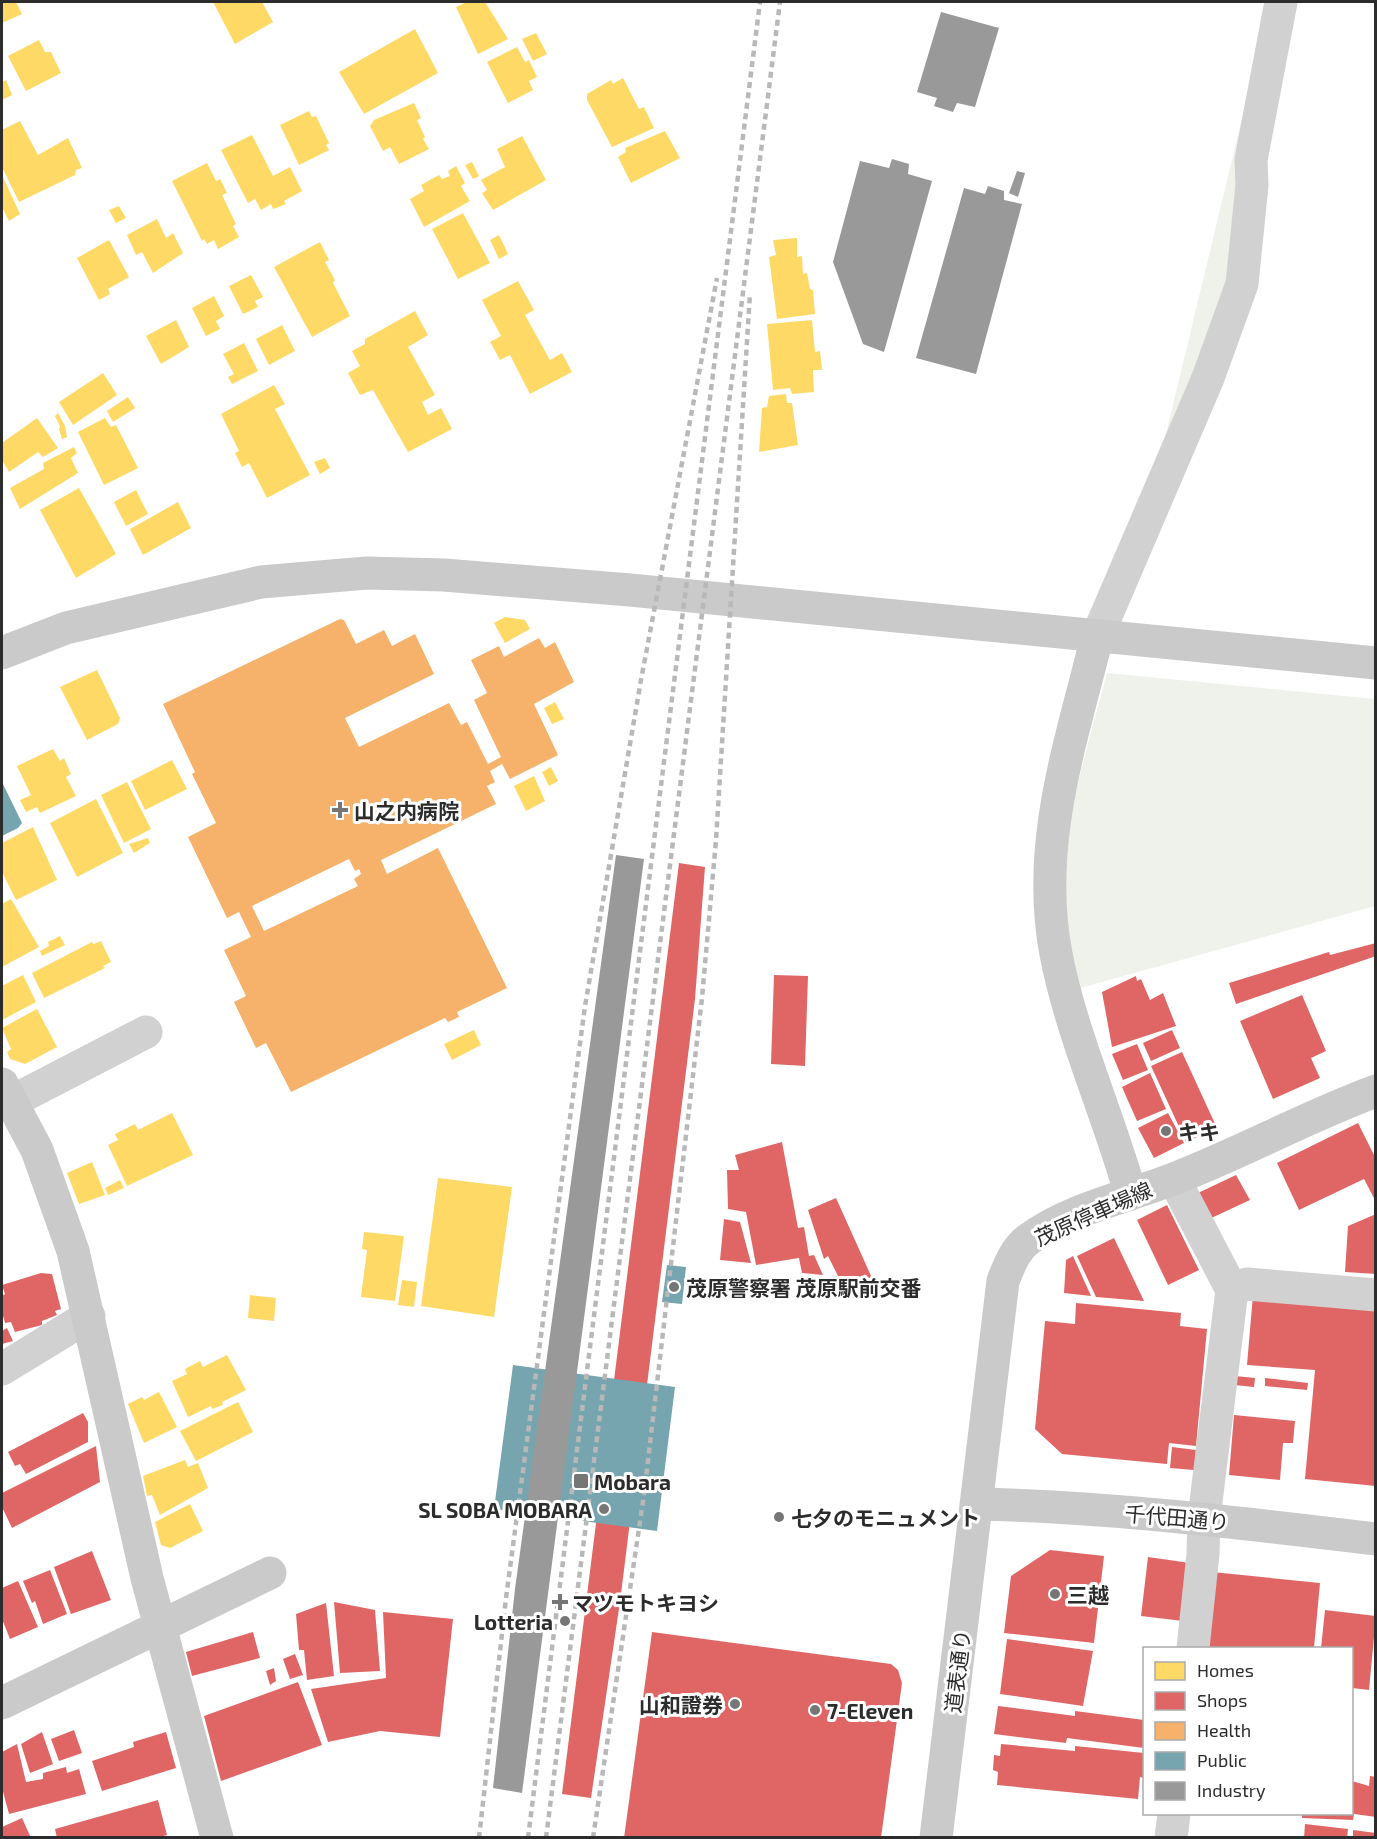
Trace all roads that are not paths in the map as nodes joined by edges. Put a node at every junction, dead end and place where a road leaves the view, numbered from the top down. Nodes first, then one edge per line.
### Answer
1 (1281, 2) edge
2 (1097, 637) junction
3 (2, 653) edge
4 (1376, 663) edge
5 (146, 1032) dead end
6 (1376, 1090) edge
7 (6, 1093) edge
8 (1174, 1179) junction
9 (1130, 1192) junction
10 (1232, 1290) junction
11 (1376, 1295) edge
12 (89, 1316) junction
13 (2, 1369) edge
14 (977, 1504) junction
15 (1204, 1518) junction
16 (1376, 1539) edge
17 (270, 1573) dead end
18 (160, 1627) junction
19 (1193, 1647) edge
20 (2, 1703) edge
21 (1174, 1815) edge
22 (217, 1838) edge
23 (936, 1838) edge
24 (1171, 1838) edge

1 - 2 street
2 - 3 street
2 - 4 street
2 - 9 street
5 - 7 street
6 - 8 street, 茂原停車場線
7 - 12 street
8 - 9 street, 茂原停車場線
8 - 10 street
9 - 14 street, 茂原停車場線
10 - 11 street
10 - 15 street
12 - 13 street
12 - 18 street
14 - 15 street, 千代田通り
14 - 23 street, 道表通り
15 - 16 street, 千代田通り
15 - 19 street
17 - 18 street
18 - 20 street
18 - 22 street
21 - 24 street

